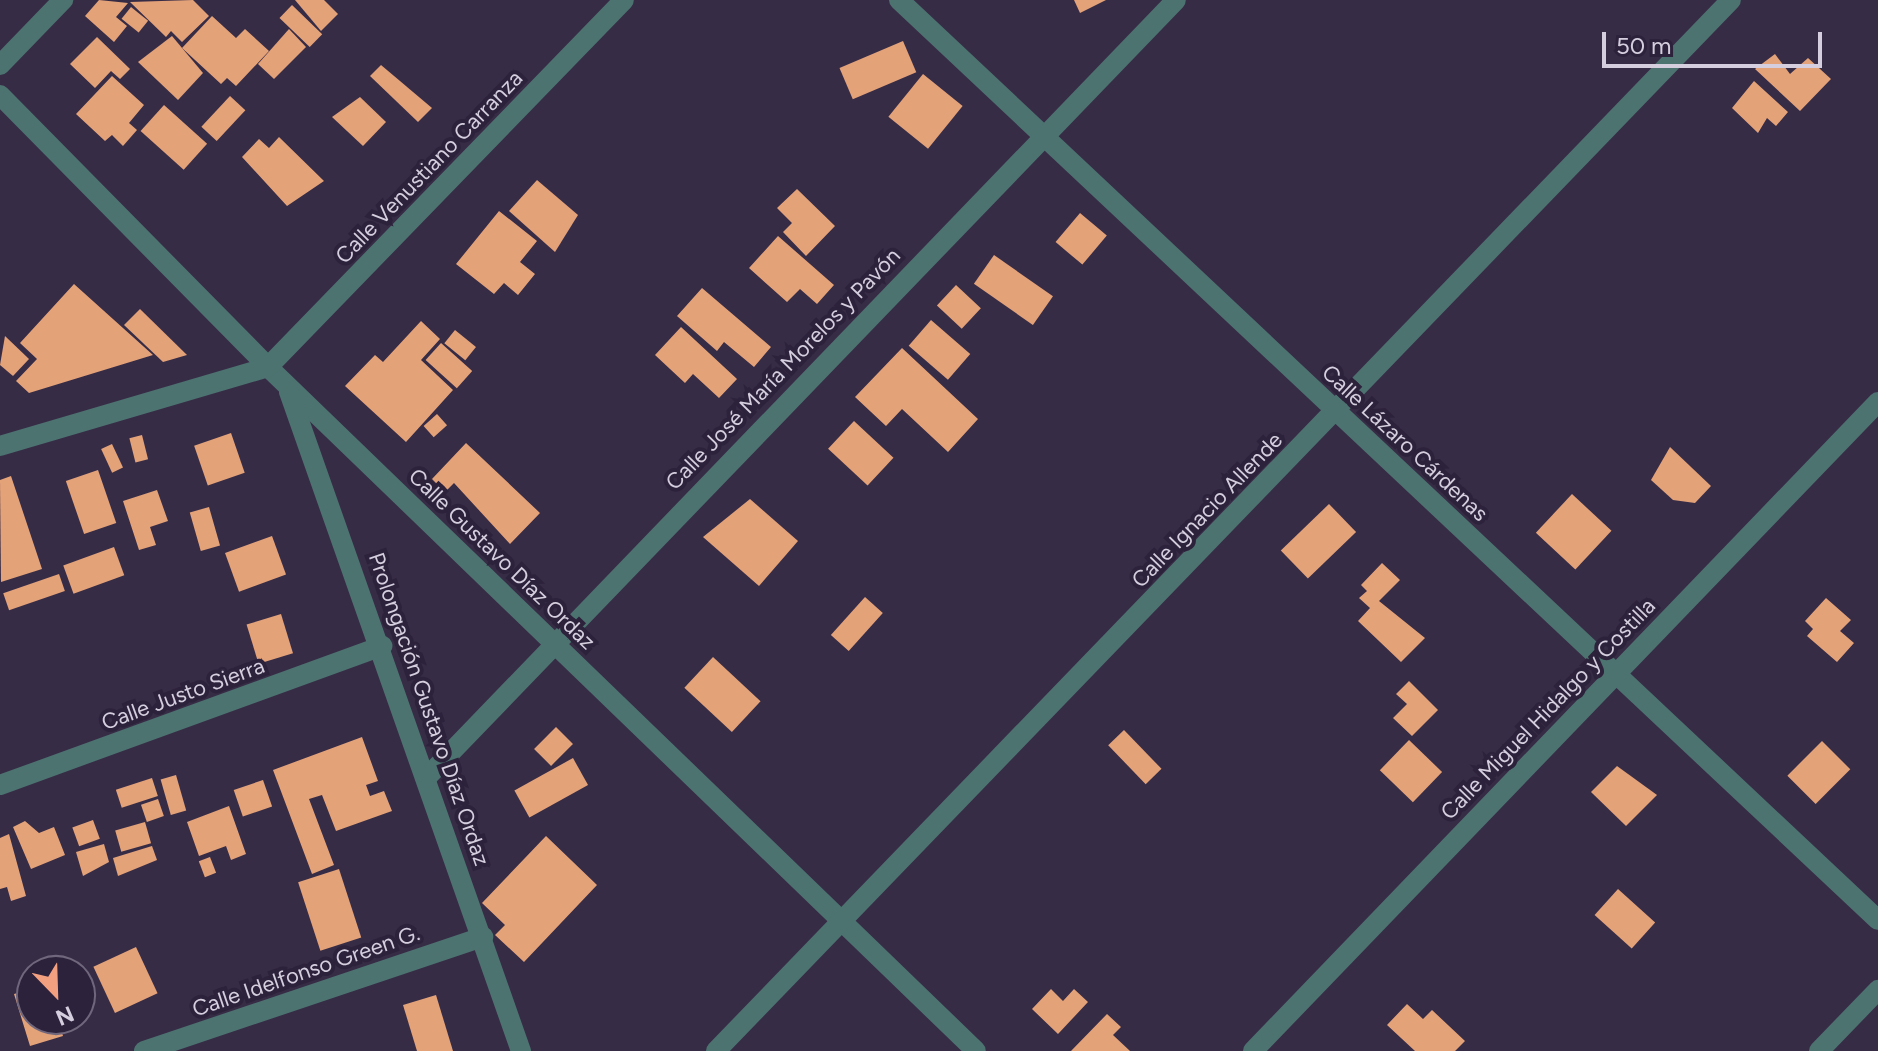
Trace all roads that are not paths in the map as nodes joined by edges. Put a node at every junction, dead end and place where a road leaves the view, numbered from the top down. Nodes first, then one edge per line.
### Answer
1 (63, 0) edge
2 (624, 0) edge
3 (899, 0) edge
4 (1176, 0) edge
5 (1731, 0) edge
6 (0, 65) edge
7 (0, 95) edge
8 (1042, 139) junction
9 (268, 367) junction
10 (286, 384) junction
11 (1878, 402) edge
12 (1337, 411) junction
13 (0, 446) edge
14 (552, 641) junction
15 (382, 646) junction
16 (1615, 674) junction
17 (429, 775) junction
18 (0, 785) edge
19 (841, 920) junction
20 (1878, 920) edge
21 (483, 937) junction
22 (1878, 990) edge
23 (144, 1051) edge
24 (521, 1051) edge
25 (716, 1051) edge
26 (976, 1051) edge
27 (1253, 1051) edge
28 (1819, 1051) edge

1 - 6 street
2 - 9 street, Calle Venustiano Carranza
3 - 8 street, Calle Lázaro Cárdenas
4 - 8 street, Calle José María Morelos y Pavón
5 - 12 street, Calle Ignacio Allende
7 - 9 street, Calle Gustavo Díaz Ordaz
8 - 12 street, Calle Lázaro Cárdenas
8 - 14 street, Calle José María Morelos y Pavón
9 - 10 street, Calle Gustavo Díaz Ordaz
9 - 13 street
10 - 14 street, Calle Gustavo Díaz Ordaz
10 - 15 street, Prolongación Gustavo Díaz Ordaz
11 - 16 street, Calle Miguel Hidalgo y Costilla
12 - 16 street, Calle Lázaro Cárdenas
12 - 19 street, Calle Ignacio Allende
14 - 17 street, Calle José María Morelos y Pavón
14 - 19 street, Calle Gustavo Díaz Ordaz
15 - 17 street, Prolongación Gustavo Díaz Ordaz
15 - 18 street, Calle Justo Sierra
16 - 20 street, Calle Lázaro Cárdenas
16 - 27 street, Calle Miguel Hidalgo y Costilla
17 - 21 street, Prolongación Gustavo Díaz Ordaz
19 - 25 street, Calle Ignacio Allende
19 - 26 street, Calle Gustavo Díaz Ordaz
21 - 23 street, Calle Idelfonso Green G.
21 - 24 street, Prolongación Gustavo Díaz Ordaz
22 - 28 street

